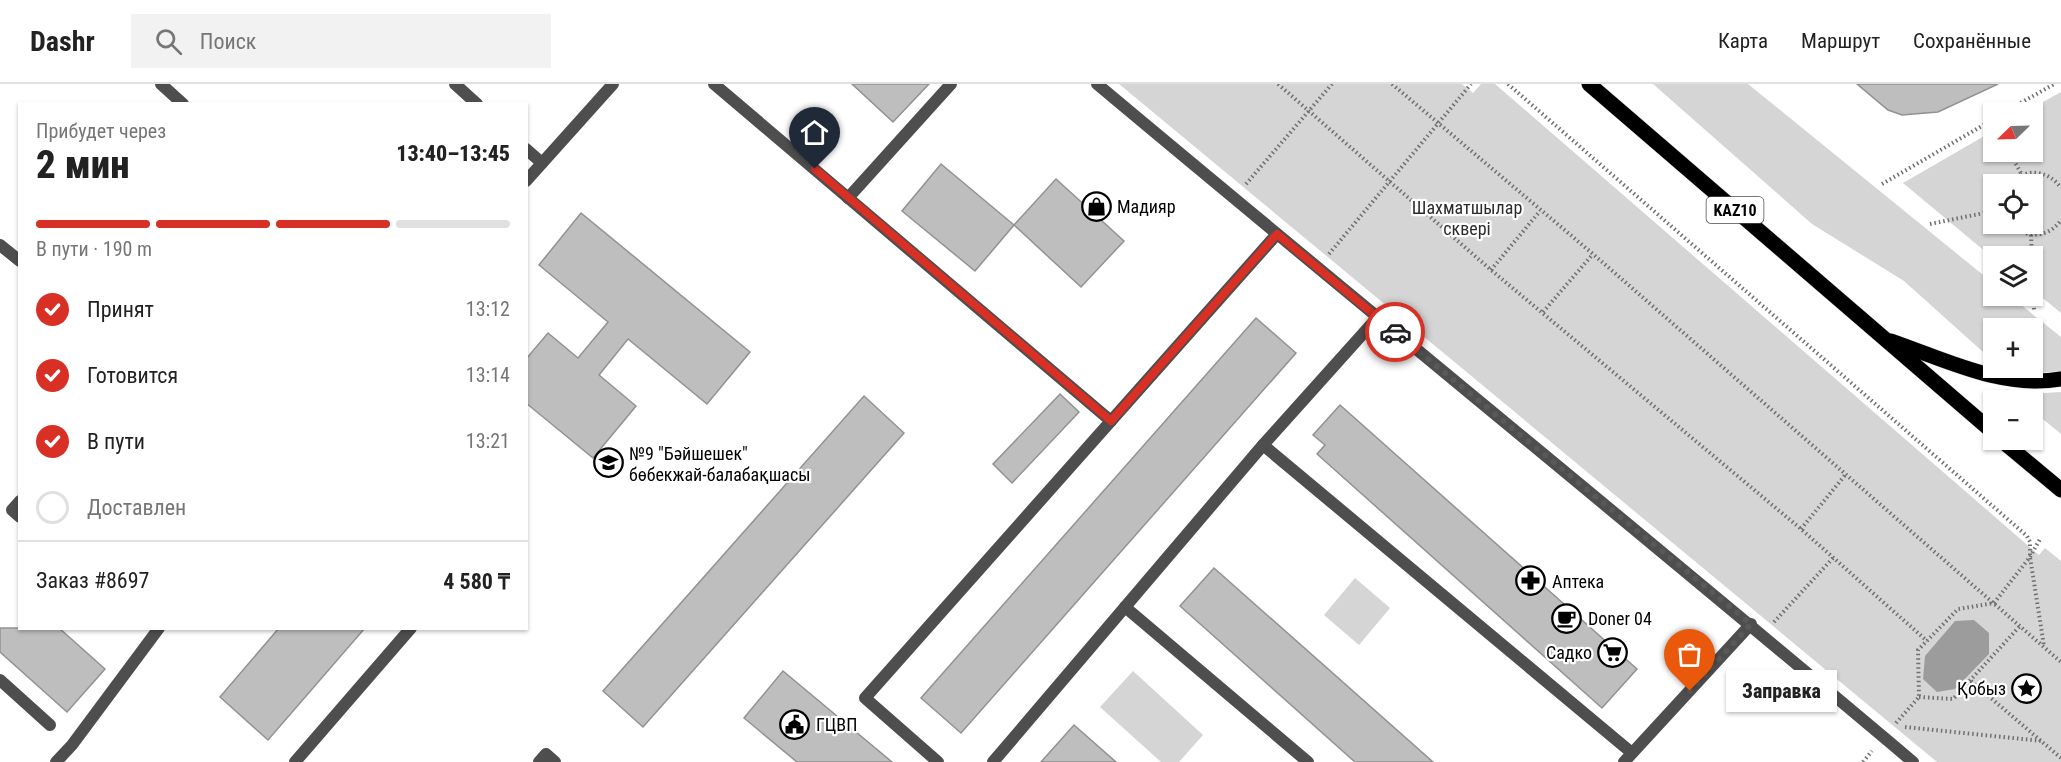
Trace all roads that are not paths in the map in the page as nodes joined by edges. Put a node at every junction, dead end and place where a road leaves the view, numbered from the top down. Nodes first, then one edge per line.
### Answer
1 (160, 84) edge
2 (455, 84) edge
3 (613, 84) edge
4 (714, 84) edge
5 (951, 84) edge
6 (1097, 84) edge
7 (1589, 84) edge
8 (181, 102) edge
9 (475, 102) edge
10 (528, 151) edge
11 (542, 164) junction
12 (528, 179) edge
13 (848, 198) junction
14 (1277, 234) junction
15 (0, 245) edge
16 (18, 259) edge
17 (1377, 318) junction
18 (1880, 337) junction
19 (2061, 379) edge
20 (1111, 421) junction
21 (1983, 424) edge
22 (1263, 445) junction
23 (2013, 450) edge
24 (2061, 490) edge
25 (18, 503) edge
26 (18, 515) edge
27 (1125, 607) junction
28 (1751, 624) junction
29 (409, 630) edge
30 (152, 631) edge
31 (0, 680) edge
32 (50, 725) dead end
33 (1628, 757) edge
34 (56, 762) edge
35 (295, 762) edge
36 (539, 762) edge
37 (555, 762) edge
38 (938, 762) edge
39 (993, 762) edge
40 (1308, 762) edge
41 (1913, 762) edge

1 - 8 street
2 - 9 street
3 - 11 street
4 - 13 street
5 - 13 street
6 - 14 street
7 - 18 main road, KAZ10
10 - 11 street
11 - 12 street
13 - 20 street
14 - 17 street
14 - 20 street
15 - 16 street
17 - 22 street
17 - 28 street
18 - 19 main road
18 - 21 main road, KAZ10
20 - 38 street
22 - 27 street
22 - 33 street
23 - 24 main road
25 - 26 street
27 - 39 street
27 - 40 street
28 - 33 street
28 - 41 street
29 - 35 street
30 - 34 street
31 - 32 street
36 - 37 street

